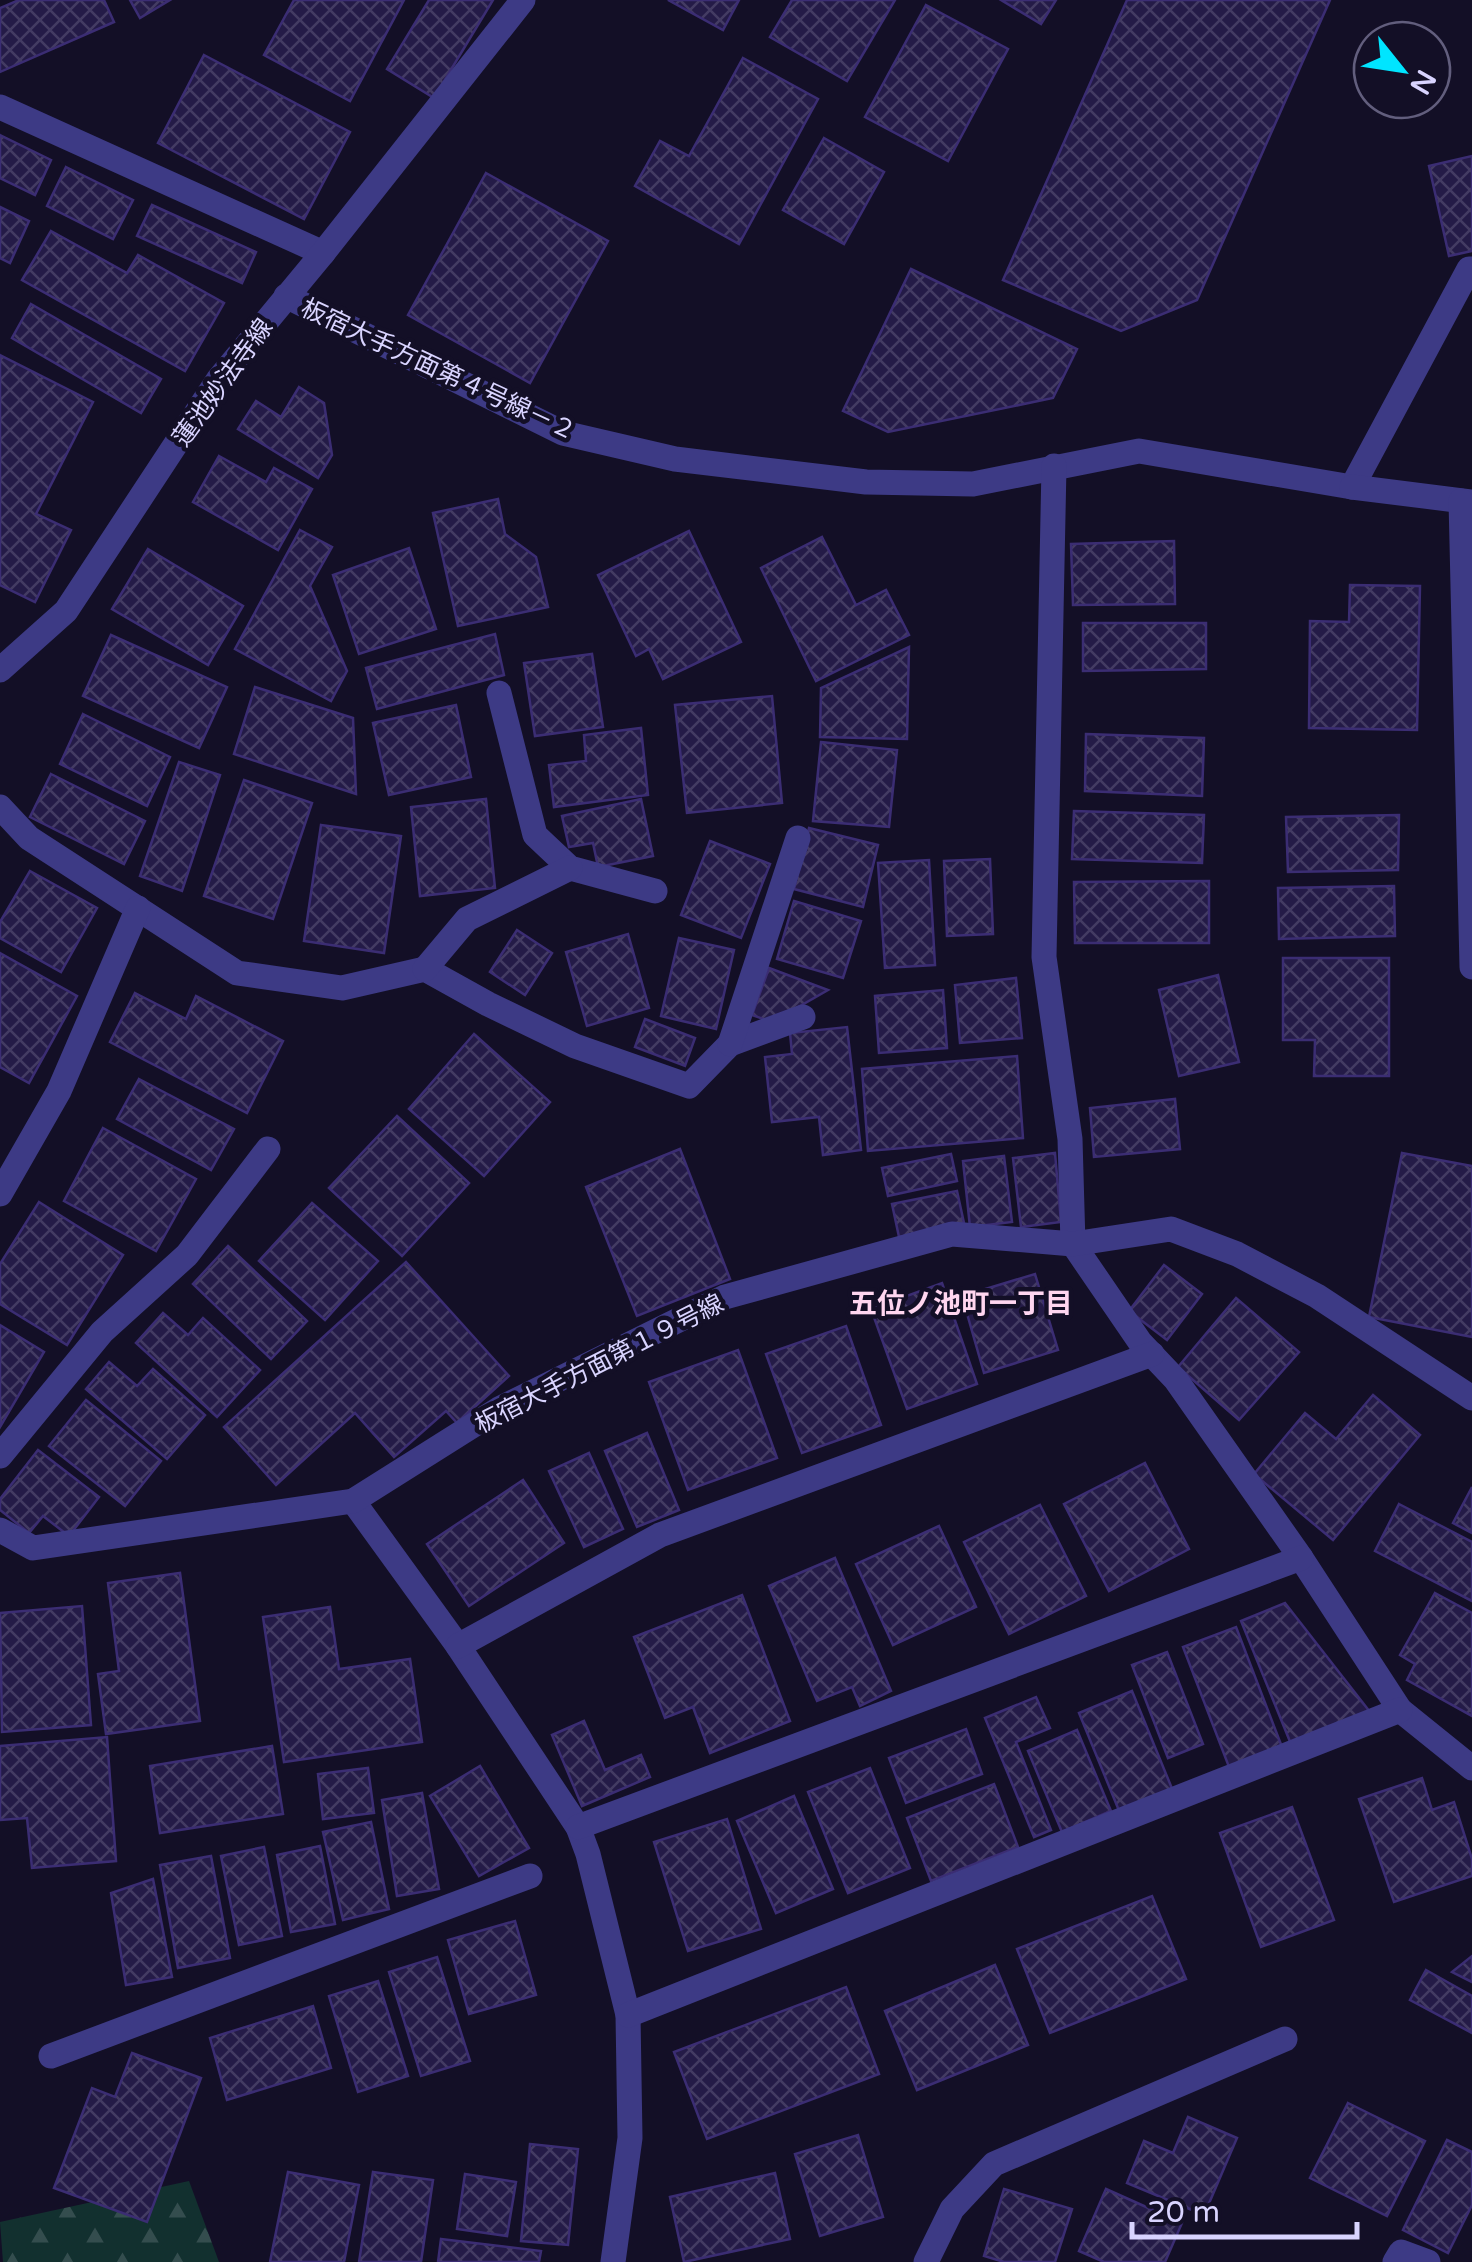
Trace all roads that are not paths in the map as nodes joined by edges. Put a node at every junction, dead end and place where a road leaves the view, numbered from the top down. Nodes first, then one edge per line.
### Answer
1 (523, 0) edge
2 (0, 107) edge
3 (323, 253) junction
4 (1472, 268) edge
5 (286, 296) junction
6 (1054, 466) junction
7 (1352, 487) junction
8 (1467, 502) edge
9 (0, 670) edge
10 (500, 693) dead end
11 (0, 807) edge
12 (798, 838) dead end
13 (570, 868) junction
14 (654, 891) dead end
15 (138, 908) junction
16 (1472, 968) edge
17 (425, 969) junction
18 (804, 1018) dead end
19 (730, 1044) junction
20 (268, 1149) dead end
21 (0, 1194) edge
22 (1073, 1244) junction
23 (1152, 1354) junction
24 (1472, 1398) edge
25 (0, 1456) edge
26 (353, 1501) junction
27 (0, 1530) edge
28 (1301, 1558) junction
29 (458, 1646) junction
30 (1400, 1710) junction
31 (1472, 1768) edge
32 (578, 1827) junction
33 (530, 1876) dead end
34 (628, 2014) junction
35 (1285, 2039) dead end
36 (51, 2056) dead end
37 (613, 2262) edge
38 (926, 2262) edge
39 (1396, 2262) edge
40 (1428, 2262) edge

1 - 3 street, 蓮池妙法寺線
2 - 3 street
3 - 5 street, 蓮池妙法寺線
4 - 7 street
5 - 6 street, 板宿大手方面第４号線－２
5 - 9 street, 蓮池妙法寺線
6 - 7 street, 板宿大手方面第４号線－２
6 - 22 street
7 - 8 street, 板宿大手方面第４号線－２
8 - 16 street
10 - 13 street
11 - 15 street
12 - 19 street
13 - 14 street
13 - 17 street
15 - 17 street
15 - 21 street
17 - 19 street
18 - 19 street
20 - 25 street
22 - 23 street
22 - 24 street, 板宿大手方面第１９号線
22 - 26 street, 板宿大手方面第１９号線
23 - 28 street
23 - 29 street
26 - 27 street, 板宿大手方面第１９号線
26 - 29 street
28 - 30 street
28 - 32 street
29 - 32 street
30 - 31 street
30 - 34 street
32 - 34 street
33 - 36 street
34 - 37 street
35 - 38 street
39 - 40 street

